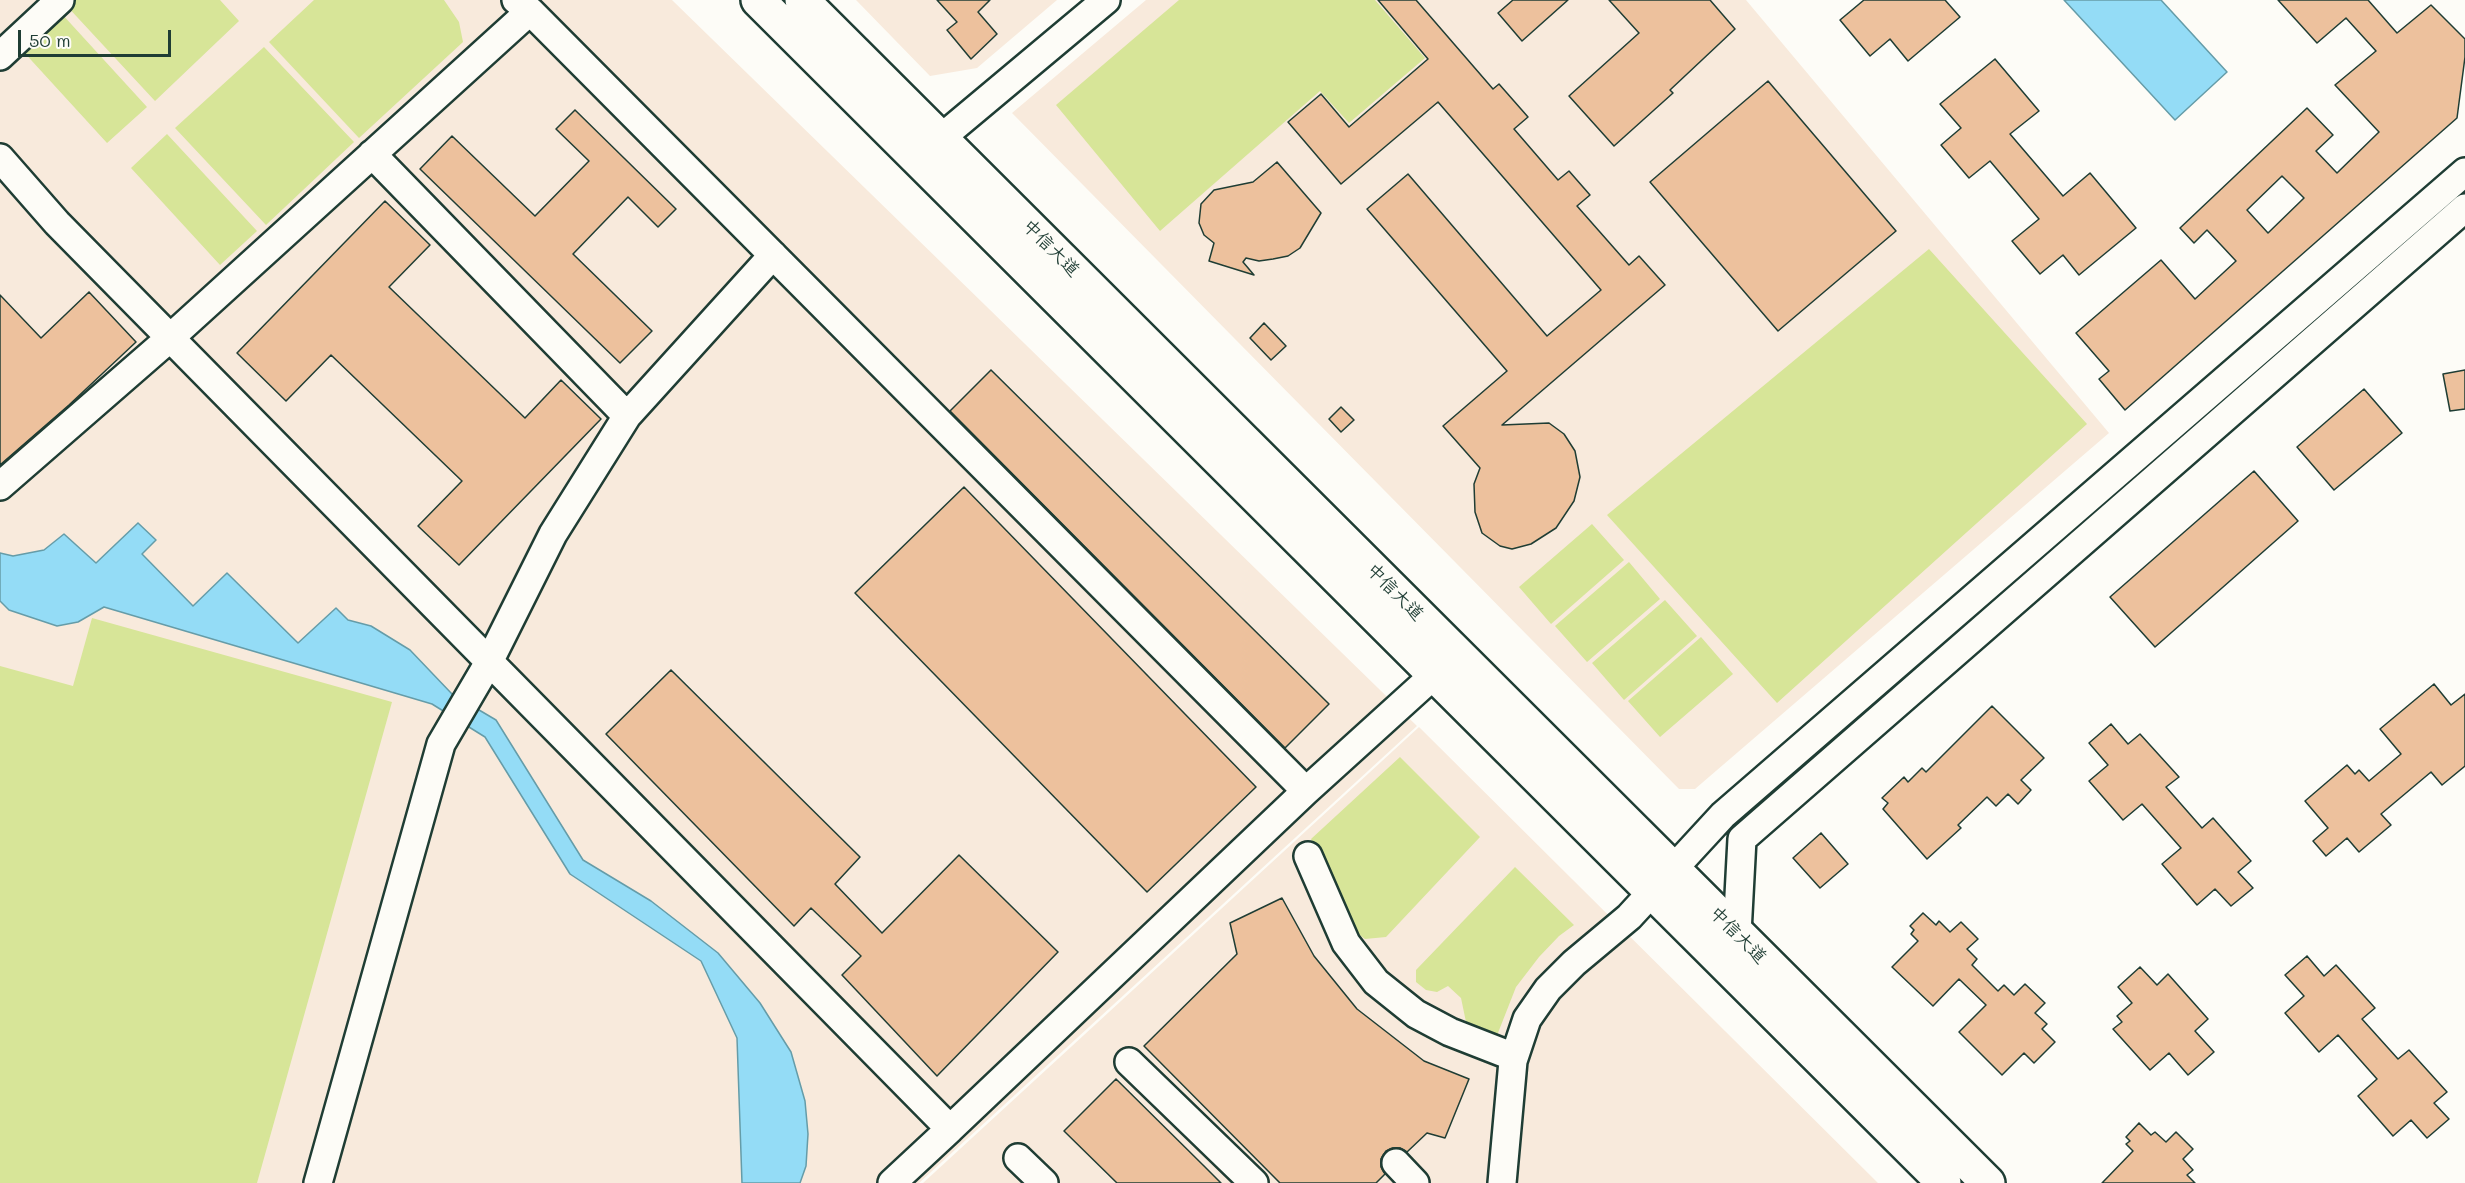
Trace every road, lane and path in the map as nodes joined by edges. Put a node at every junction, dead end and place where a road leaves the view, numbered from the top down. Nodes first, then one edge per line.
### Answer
1 (60, 0) edge
2 (758, 0) edge
3 (802, 0) edge
4 (1106, 0) edge
5 (523, 6) edge
6 (0, 56) edge
7 (941, 138) junction
8 (372, 154) junction
9 (0, 158) edge
10 (2465, 172) edge
11 (2465, 208) edge
12 (773, 255) junction
13 (170, 338) junction
14 (627, 416) junction
15 (0, 486) edge
16 (489, 662) junction
17 (1434, 675) junction
18 (1306, 791) junction
19 (1308, 856) dead end
20 (1662, 881) junction
21 (1737, 933) junction
22 (1514, 1056) junction
23 (1129, 1062) dead end
24 (950, 1129) junction
25 (1018, 1158) dead end
26 (1396, 1163) dead end
27 (318, 1183) edge
28 (892, 1183) edge
29 (1044, 1183) edge
30 (1254, 1183) edge
31 (1415, 1183) edge
32 (1502, 1183) edge
33 (1944, 1183) edge
34 (1988, 1183) edge

1 - 6 street
2 - 17 main road, 中信大道
3 - 7 main road, 中信大道
4 - 7 street
5 - 8 street
5 - 12 street
7 - 20 main road, 中信大道
8 - 13 street
8 - 14 street
9 - 13 street
10 - 20 street
11 - 21 street
12 - 14 street
12 - 18 street
13 - 15 street
13 - 16 street
14 - 16 street
16 - 24 street
16 - 27 street
17 - 18 street
17 - 20 main road, 中信大道
18 - 24 street
19 - 22 street
20 - 21 main road, 中信大道
20 - 22 street
20 - 33 main road, 中信大道
21 - 34 main road, 中信大道
22 - 32 street
23 - 30 street
24 - 28 street
25 - 29 street
26 - 31 street

